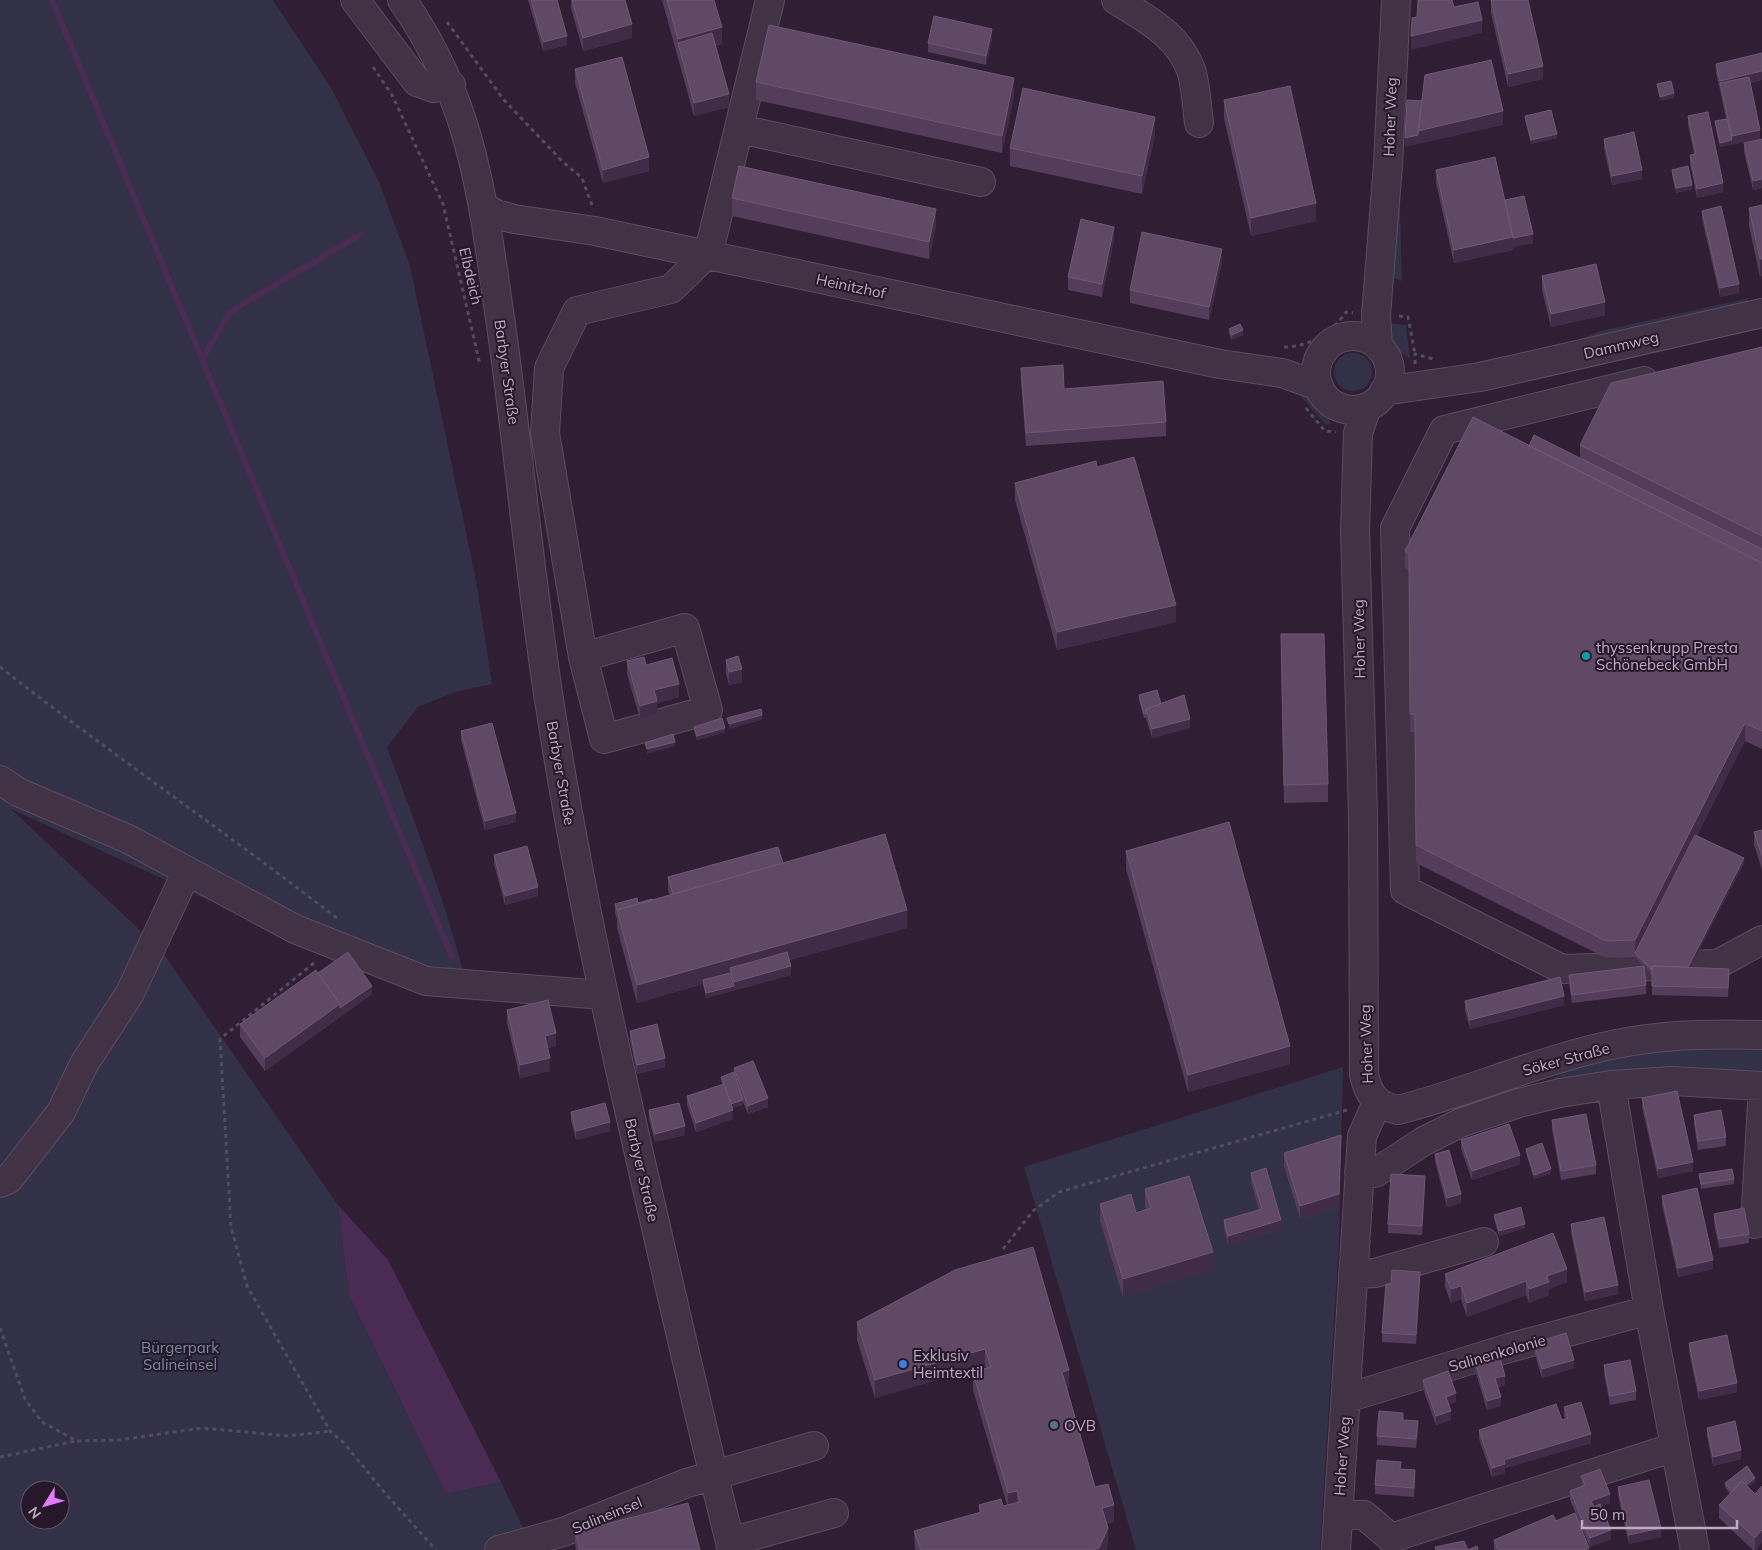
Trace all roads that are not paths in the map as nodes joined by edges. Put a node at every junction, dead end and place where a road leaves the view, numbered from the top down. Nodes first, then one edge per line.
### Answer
1 (355, 0) edge
2 (402, 0) edge
3 (770, 0) edge
4 (1116, 0) edge
5 (1396, 0) edge
6 (451, 85) junction
7 (1199, 123) dead end
8 (740, 128) junction
9 (981, 182) dead end
10 (484, 207) junction
11 (1382, 234) junction
12 (705, 256) junction
13 (1762, 313) edge
14 (1333, 344) junction
15 (1382, 351) junction
16 (1220, 364) junction
17 (1670, 374) edge
18 (1480, 377) junction
19 (1326, 395) junction
20 (1376, 399) junction
21 (1472, 423) junction
22 (1508, 440) edge
23 (1355, 531) junction
24 (583, 657) junction
25 (0, 780) edge
26 (187, 871) junction
27 (1762, 940) edge
28 (603, 995) junction
29 (1762, 1034) edge
30 (1611, 1084) junction
31 (1762, 1086) edge
32 (1377, 1103) junction
33 (1762, 1104) edge
34 (1359, 1172) junction
35 (0, 1183) edge
36 (1755, 1224) dead end
37 (1484, 1242) dead end
38 (1353, 1274) junction
39 (1649, 1310) junction
40 (1346, 1398) junction
41 (814, 1446) dead end
42 (1675, 1447) junction
43 (714, 1476) junction
44 (834, 1513) dead end
45 (1338, 1513) junction
46 (1384, 1541) edge
47 (731, 1546) edge
48 (499, 1550) edge
49 (1336, 1550) edge
50 (1695, 1550) edge

1 - 6 street
2 - 6 street, Barbyer Straße
3 - 8 street
4 - 7 street
5 - 11 street, Hoher Weg
6 - 10 street, Barbyer Straße
8 - 9 street
8 - 12 street
10 - 12 street, Heinitzhof
10 - 28 street, Barbyer Straße
11 - 14 street, Hoher Weg
11 - 15 street, Hoher Weg
12 - 16 street, Heinitzhof
12 - 24 street
13 - 18 street, Dammweg
14 - 15 street
14 - 16 street, Heinitzhof
14 - 19 street
15 - 18 street, Dammweg
15 - 20 street
16 - 19 street, Heinitzhof
17 - 21 street
18 - 20 street, Dammweg
19 - 20 street
19 - 23 street, Hoher Weg
20 - 23 street, Hoher Weg
21 - 22 street
21 - 27 street
23 - 32 street, Hoher Weg
24 - 24 street
25 - 26 street
26 - 28 street
26 - 35 street
28 - 43 street, Barbyer Straße
29 - 32 street, Söker Straße
30 - 31 street
30 - 34 street
30 - 39 street
32 - 34 street, Hoher Weg
33 - 36 street
34 - 38 street, Hoher Weg
37 - 38 street
38 - 40 street, Hoher Weg
39 - 40 street, Salinenkolonie
39 - 42 street
40 - 45 street, Hoher Weg
41 - 43 street, Salineinsel
42 - 46 street
42 - 50 street
43 - 47 street, Barbyer Straße
43 - 48 street, Salineinsel
44 - 47 street
45 - 46 street
45 - 49 street, Hoher Weg

